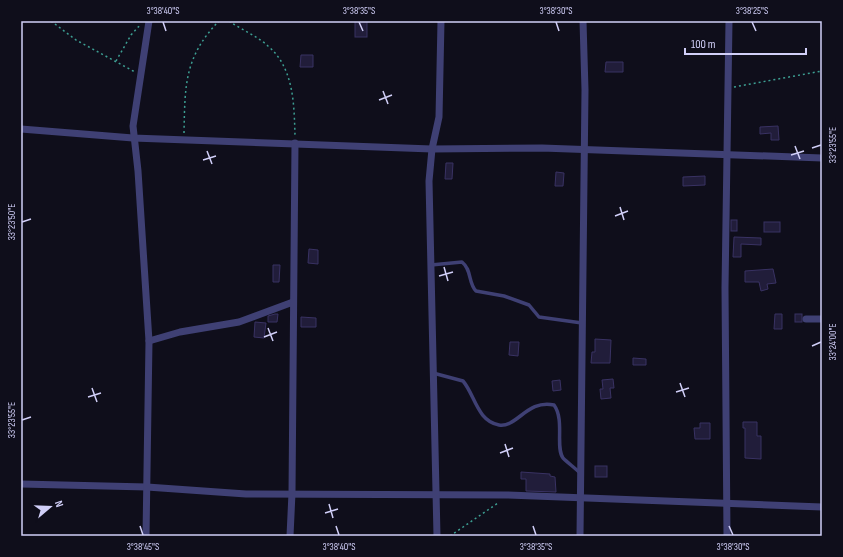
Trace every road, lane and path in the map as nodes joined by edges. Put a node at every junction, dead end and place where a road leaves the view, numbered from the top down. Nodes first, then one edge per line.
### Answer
1 (51, 21) edge
2 (219, 21) edge
3 (229, 21) edge
4 (441, 21) edge
5 (583, 21) edge
6 (729, 21) edge
7 (146, 22) edge
8 (116, 61) junction
9 (822, 71) edge
10 (140, 74) junction
11 (729, 88) junction
12 (21, 129) edge
13 (133, 138) junction
14 (184, 139) junction
15 (295, 143) junction
16 (432, 149) junction
17 (584, 150) junction
18 (729, 155) junction
19 (822, 158) edge
20 (430, 265) junction
21 (293, 302) junction
22 (806, 319) dead end
23 (822, 319) edge
24 (582, 324) junction
25 (149, 341) junction
26 (433, 373) junction
27 (581, 474) junction
28 (21, 484) edge
29 (147, 487) junction
30 (292, 493) junction
31 (437, 494) junction
32 (508, 495) junction
33 (581, 498) junction
34 (728, 505) junction
35 (822, 507) edge
36 (146, 536) edge
37 (290, 536) edge
38 (437, 536) edge
39 (450, 536) edge
40 (580, 536) edge
41 (727, 536) edge

1 - 8 path
2 - 14 path
3 - 15 path
4 - 16 street
5 - 17 street
6 - 11 street
7 - 8 path
7 - 10 street
8 - 10 path
9 - 11 path
10 - 13 street
11 - 18 street
12 - 13 street
13 - 14 street
13 - 25 street
14 - 15 street
15 - 16 street
15 - 21 street
16 - 17 street
16 - 20 street
17 - 18 street
17 - 24 street
18 - 19 street
18 - 34 street
20 - 24 lane
20 - 26 street
21 - 25 street
21 - 30 street
22 - 23 street
24 - 27 street
25 - 29 street
26 - 27 lane
26 - 31 street
27 - 33 street
28 - 29 street
29 - 30 street
29 - 36 street
30 - 31 street
30 - 37 street
31 - 32 street
31 - 38 street
32 - 33 street
32 - 39 path
33 - 34 street
33 - 40 street
34 - 35 street
34 - 41 street

